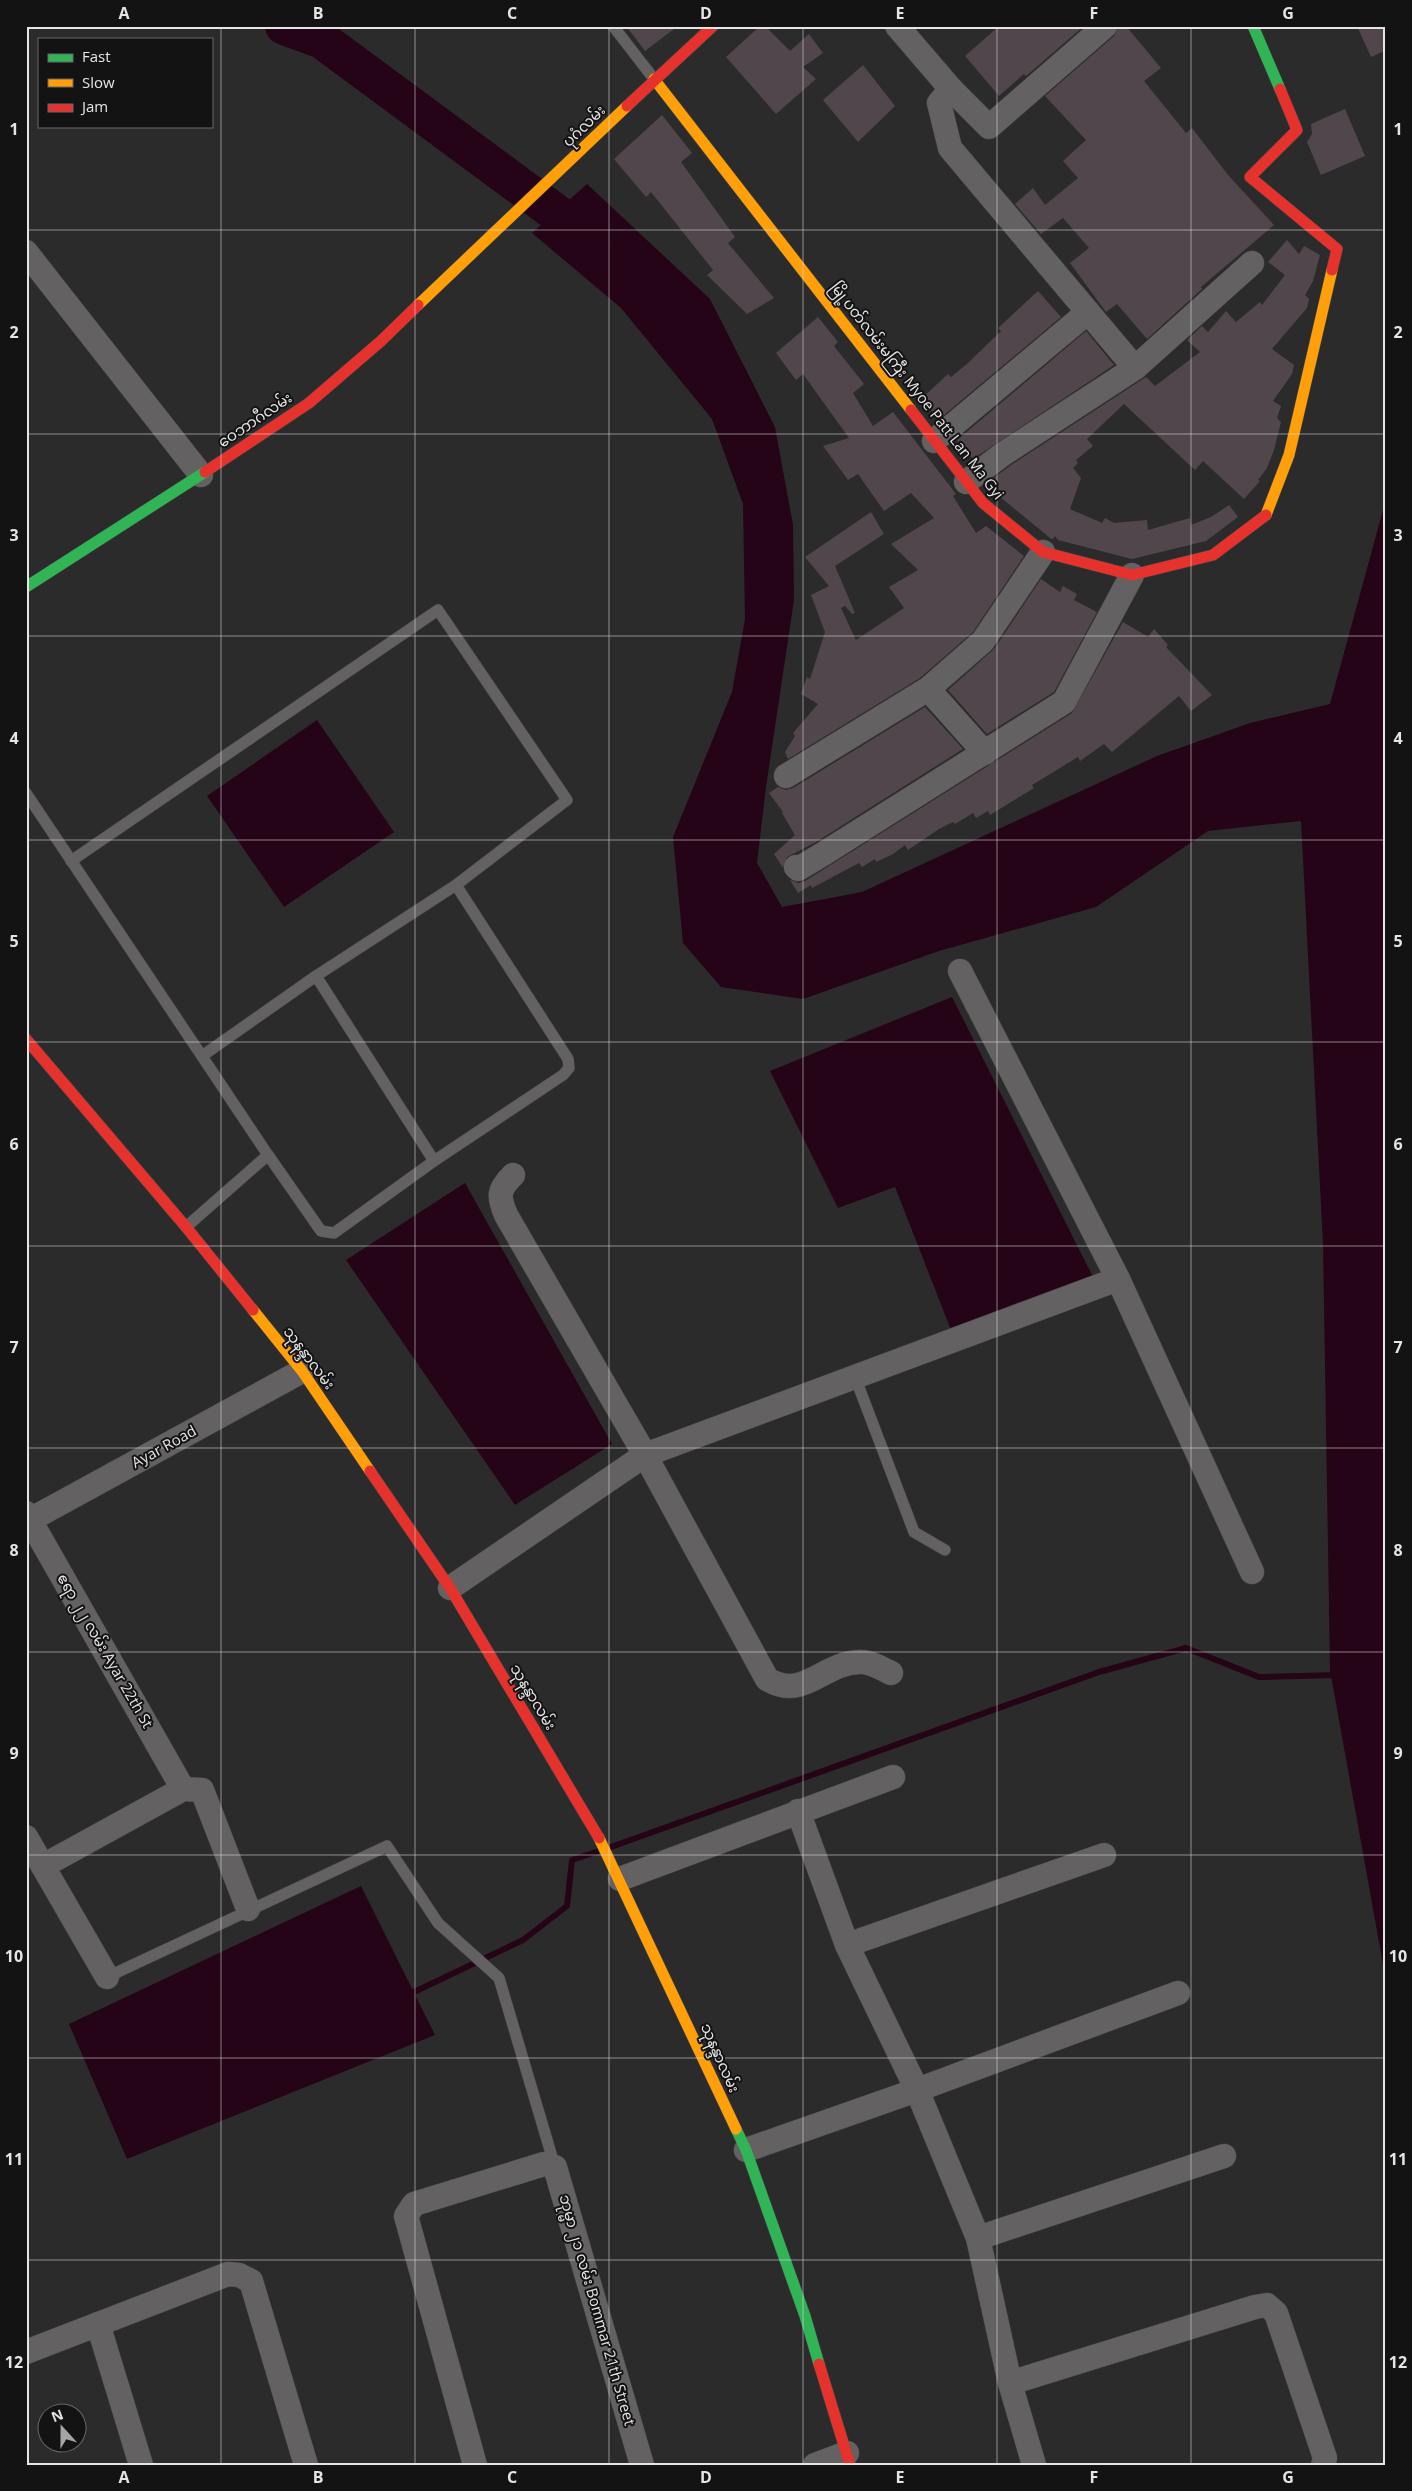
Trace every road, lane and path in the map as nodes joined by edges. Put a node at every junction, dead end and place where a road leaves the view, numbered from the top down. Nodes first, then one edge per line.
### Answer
1 (613, 26) edge
2 (713, 26) edge
3 (897, 26) edge
4 (1105, 26) edge
5 (1253, 26) edge
6 (654, 79) junction
7 (951, 89) junction
8 (476, 247) joint
9 (26, 252) edge
10 (1252, 263) dead end
11 (1088, 312) junction
12 (1135, 368) junction
13 (934, 441) junction
14 (201, 475) junction
15 (966, 482) junction
16 (1043, 552) junction
17 (1132, 575) junction
18 (26, 587) edge
19 (928, 689) junction
20 (985, 753) junction
21 (786, 776) dead end
22 (26, 793) edge
23 (71, 861) junction
24 (796, 867) dead end
25 (456, 884) junction
26 (960, 971) dead end
27 (316, 976) junction
28 (26, 1038) edge
29 (202, 1056) junction
30 (268, 1155) junction
31 (434, 1161) junction
32 (513, 1175) dead end
33 (186, 1227) junction
34 (1118, 1279) junction
35 (302, 1371) junction
36 (856, 1377) junction
37 (646, 1455) junction
38 (28, 1518) edge
39 (945, 1550) dead end
40 (1252, 1572) dead end
41 (450, 1588) junction
42 (891, 1673) dead end
43 (894, 1777) dead end
44 (183, 1789) junction
45 (798, 1811) junction
46 (26, 1837) edge
47 (1104, 1856) dead end
48 (43, 1866) junction
49 (620, 1879) junction
50 (248, 1909) junction
51 (847, 1945) junction
52 (107, 1977) joint
53 (1178, 1993) dead end
54 (917, 2090) junction
55 (746, 2150) junction
56 (1224, 2156) dead end
57 (550, 2166) junction
58 (978, 2238) junction
59 (98, 2324) junction
60 (26, 2352) edge
61 (1010, 2383) junction
62 (848, 2459) edge
63 (140, 2465) edge
64 (306, 2465) edge
65 (475, 2465) edge
66 (642, 2465) edge
67 (815, 2465) edge
68 (1034, 2465) edge
69 (1323, 2465) edge

1 - 6 lane, မြို့ပတ်လမ်းမကြီး Myoe Patt Lan Ma Gyi
2 - 6 main road, ပုဂံလမ်း
3 - 7 street
4 - 7 street
5 - 17 main road, မြို့ပတ်လမ်းမကြီး Myoe Patt Lan Ma Gyi
6 - 8 main road, ပုဂံလမ်း
6 - 13 main road, မြို့ပတ်လမ်းမကြီး Myoe Patt Lan Ma Gyi
7 - 11 street
8 - 14 main road, ဝေဘာဂီလမ်း
9 - 14 street
10 - 12 street
11 - 12 street
11 - 13 street
12 - 15 street
13 - 15 main road, မြို့ပတ်လမ်းမကြီး Myoe Patt Lan Ma Gyi
14 - 18 main road, ဝေဘာဂီလမ်း
15 - 16 main road, မြို့ပတ်လမ်းမကြီး Myoe Patt Lan Ma Gyi
16 - 17 main road, မြို့ပတ်လမ်းမကြီး Myoe Patt Lan Ma Gyi
16 - 19 street
17 - 20 street
19 - 20 street
19 - 21 street
20 - 24 street
22 - 23 lane
23 - 25 lane
23 - 29 lane
25 - 27 lane
25 - 31 lane
26 - 34 street
27 - 29 lane
27 - 31 lane
28 - 33 main road, သုနန္ဒာလမ်း
29 - 30 lane
30 - 31 lane
30 - 33 lane
32 - 37 street
33 - 35 main road, သုနန္ဒာလမ်း
34 - 36 street
34 - 40 street
35 - 38 street, Ayar Road
35 - 41 main road, သုနန္ဒာလမ်း
36 - 37 street
36 - 39 lane
37 - 41 street
37 - 42 street
38 - 44 street, ဧရာ ၂၂ လမ်း Ayar 22th St
41 - 49 main road, သုနန္ဒာလမ်း
43 - 45 street
44 - 48 street
44 - 50 street
45 - 49 street
45 - 51 street
46 - 48 street
47 - 51 street
48 - 52 street
49 - 55 main road, သုနန္ဒာလမ်း
50 - 52 lane
50 - 57 lane
51 - 54 street
53 - 54 street
54 - 55 street
54 - 58 street
55 - 62 main road, သုနန္ဒာလမ်း
56 - 58 street
57 - 65 street
57 - 66 street, ဘုမ္မာ ၂၁ လမ်း Bommar 21th Street
58 - 61 street
59 - 60 street
59 - 63 street
59 - 64 street
61 - 68 street
61 - 69 street
62 - 67 street

